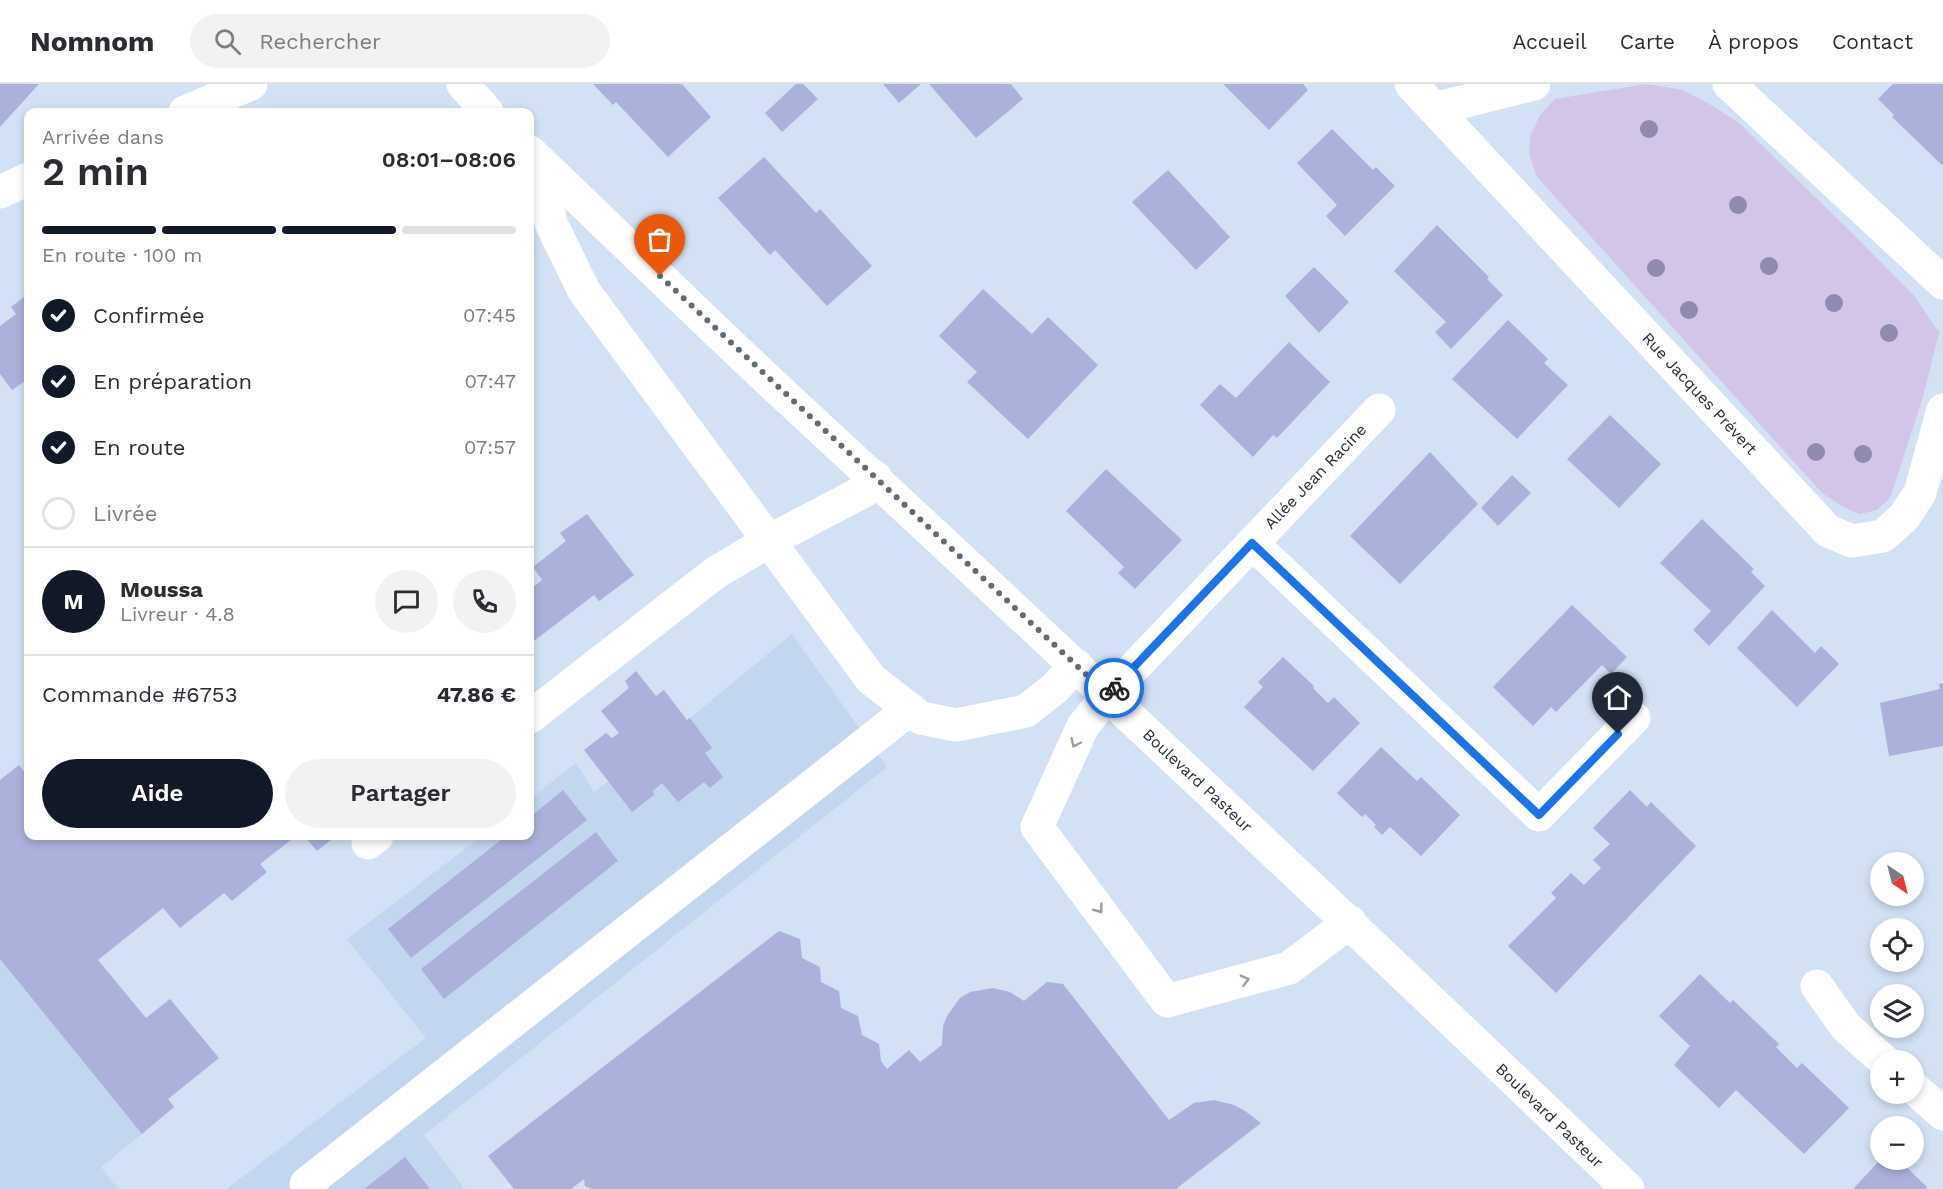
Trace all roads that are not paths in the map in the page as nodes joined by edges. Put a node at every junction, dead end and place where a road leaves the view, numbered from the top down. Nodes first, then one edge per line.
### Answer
1 (251, 84) edge
2 (463, 84) edge
3 (1411, 84) edge
4 (1534, 84) edge
5 (1730, 84) edge
6 (194, 108) edge
7 (484, 108) edge
8 (1434, 109) junction
9 (534, 156) edge
10 (24, 181) edge
11 (0, 192) edge
12 (1943, 283) edge
13 (1379, 410) dead end
14 (1943, 410) edge
15 (874, 477) junction
16 (769, 541) junction
17 (1252, 543) junction
18 (1076, 665) junction
19 (1108, 695) junction
20 (910, 709) junction
21 (534, 714) edge
22 (1634, 718) dead end
23 (1350, 922) junction
24 (1817, 986) dead end
25 (1872, 1050) edge
26 (1924, 1097) edge
27 (1943, 1114) edge
28 (306, 1184) dead end
29 (1628, 1189) edge

1 - 6 street
2 - 7 street
3 - 8 street, Rue Jacques Prévert
4 - 8 street
5 - 12 street
8 - 14 street, Rue Jacques Prévert
9 - 15 street, Boulevard Pasteur
9 - 16 street
10 - 11 street
13 - 17 street, Allée Jean Racine
15 - 16 street
15 - 18 street, Boulevard Pasteur
16 - 20 street
16 - 21 street
17 - 19 street, Allée Jean Racine
17 - 22 street, Allée Jean Racine
18 - 19 street, Boulevard Pasteur
18 - 20 street
19 - 23 street, Boulevard Pasteur
19 -> 23 street, Allée Jean Racine
20 - 28 street
23 - 29 street, Boulevard Pasteur
24 - 25 street
26 - 27 street

